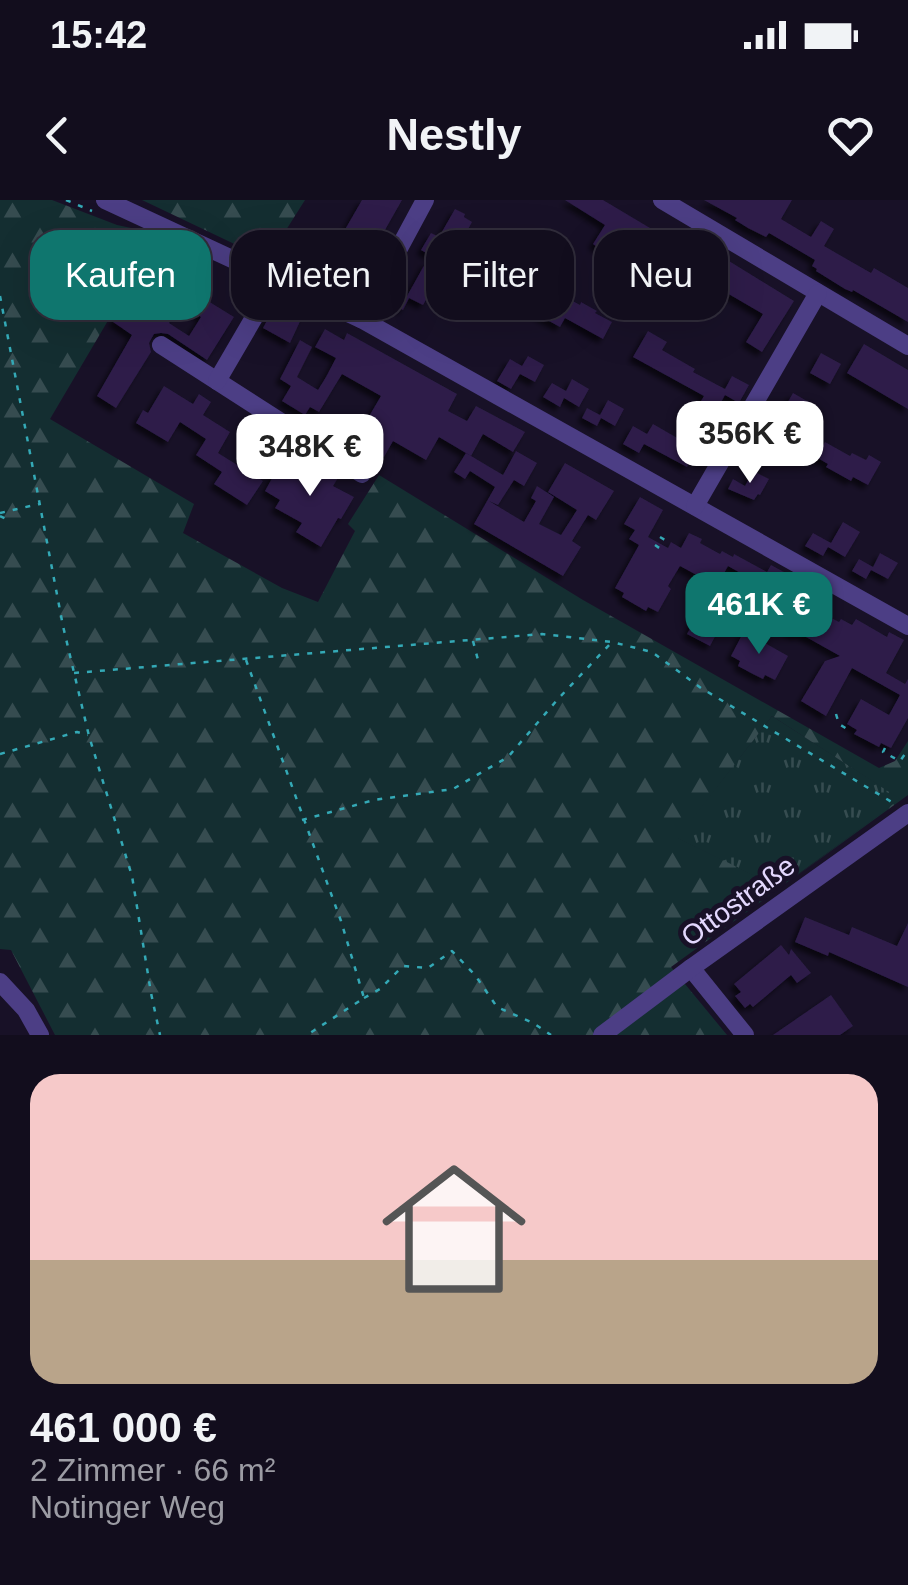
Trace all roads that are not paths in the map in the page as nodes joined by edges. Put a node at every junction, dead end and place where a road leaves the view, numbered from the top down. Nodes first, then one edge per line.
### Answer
1 (104, 200) edge
2 (425, 200) edge
3 (662, 200) edge
4 (406, 235) edge
5 (231, 257) edge
6 (818, 293) junction
7 (251, 320) edge
8 (363, 320) edge
9 (161, 345) dead end
10 (908, 346) edge
11 (214, 379) junction
12 (362, 474) dead end
13 (695, 506) junction
14 (908, 626) edge
15 (902, 809) edge
16 (691, 968) junction
17 (0, 982) edge
18 (40, 1035) edge
19 (602, 1035) edge
20 (745, 1035) edge

1 - 5 street
2 - 4 street
3 - 6 street
6 - 10 street
6 - 13 street
7 - 11 street
8 - 13 street
9 - 11 street
11 - 12 street
13 - 14 street
15 - 16 street, Ottostraße
16 - 19 street, Ottostraße
16 - 20 street
17 - 18 street

